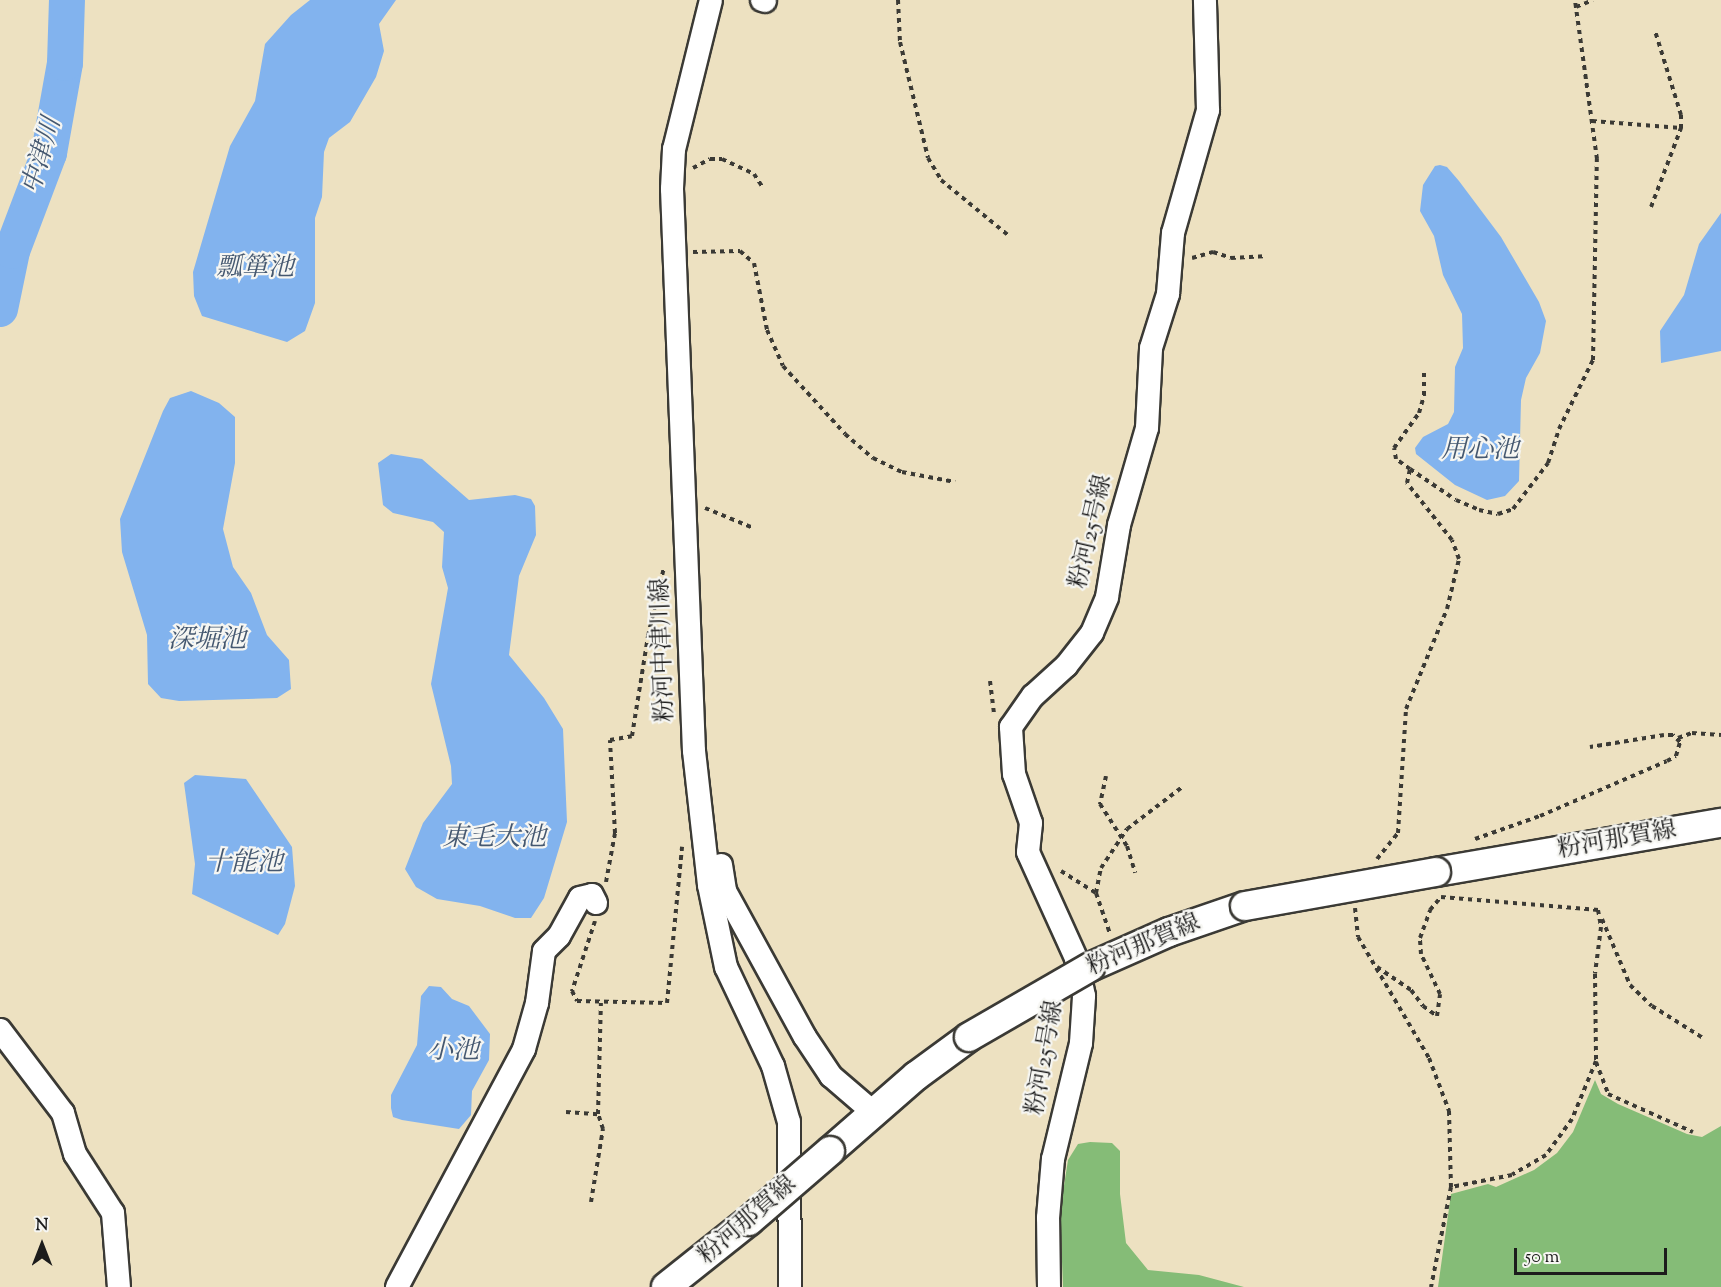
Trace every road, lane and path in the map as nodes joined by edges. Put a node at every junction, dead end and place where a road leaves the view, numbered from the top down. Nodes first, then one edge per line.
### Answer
1 (711, 0) edge
2 (898, 0) edge
3 (1205, 0) edge
4 (1575, 0) edge
5 (1593, 0) edge
6 (1576, 7) junction
7 (1655, 31) dead end
8 (1592, 122) junction
9 (1681, 128) junction
10 (763, 188) dead end
11 (672, 189) junction
12 (1651, 207) dead end
13 (1008, 235) dead end
14 (674, 252) junction
15 (1264, 256) dead end
16 (1171, 261) junction
17 (1424, 368) dead end
18 (1410, 469) junction
19 (955, 482) dead end
20 (686, 508) junction
21 (751, 527) dead end
22 (665, 561) dead end
23 (1721, 735) edge
24 (1678, 738) junction
25 (1590, 747) dead end
26 (1106, 776) dead end
27 (1181, 788) dead end
28 (700, 820) junction
29 (1721, 823) edge
30 (1122, 835) junction
31 (1369, 867) dead end
32 (1056, 868) dead end
33 (1135, 873) dead end
34 (1443, 880) junction
35 (1096, 893) junction
36 (1358, 898) dead end
37 (596, 903) junction
38 (1598, 910) junction
39 (1118, 955) junction
40 (1376, 966) junction
41 (601, 1003) junction
42 (0, 1030) edge
43 (1703, 1038) dead end
44 (1596, 1061) junction
45 (566, 1112) dead end
46 (874, 1113) junction
47 (598, 1114) junction
48 (1693, 1132) dead end
49 (1451, 1187) junction
50 (591, 1202) dead end
51 (119, 1287) edge
52 (396, 1287) edge
53 (666, 1287) edge
54 (790, 1287) edge
55 (1049, 1287) edge
56 (1431, 1287) edge

1 - 11 street, 粉河中津川線
2 - 13 path
3 - 16 street, 粉河25号線
4 - 6 path
5 - 6 path
6 - 8 path
7 - 9 path
8 - 9 path
8 - 18 path
9 - 12 path
10 - 11 path
11 - 14 street, 粉河中津川線
14 - 19 path
14 - 20 street, 粉河中津川線
15 - 16 path
16 - 55 street, 粉河25号線
17 - 18 path
18 - 31 path
20 - 21 path
20 - 28 street, 粉河中津川線
22 - 37 path
23 - 24 path
24 - 25 path
24 - 34 path
26 - 30 path
27 - 30 path
28 - 41 path
28 - 46 street
28 - 54 street, 粉河中津川線
29 - 34 main road, 粉河那賀線
30 - 33 path
30 - 35 path
32 - 35 path
34 - 38 path
34 - 39 main road, 粉河那賀線, bridge
34 - 40 path
35 - 39 path
36 - 40 path
37 - 41 path
37 - 52 street
38 - 43 path
38 - 44 path
39 - 46 main road, 粉河那賀線, bridge
40 - 49 path
41 - 47 path
42 - 51 street
44 - 48 path
44 - 49 path
45 - 47 path
46 - 53 main road, 粉河那賀線, bridge
47 - 50 path
49 - 56 path

